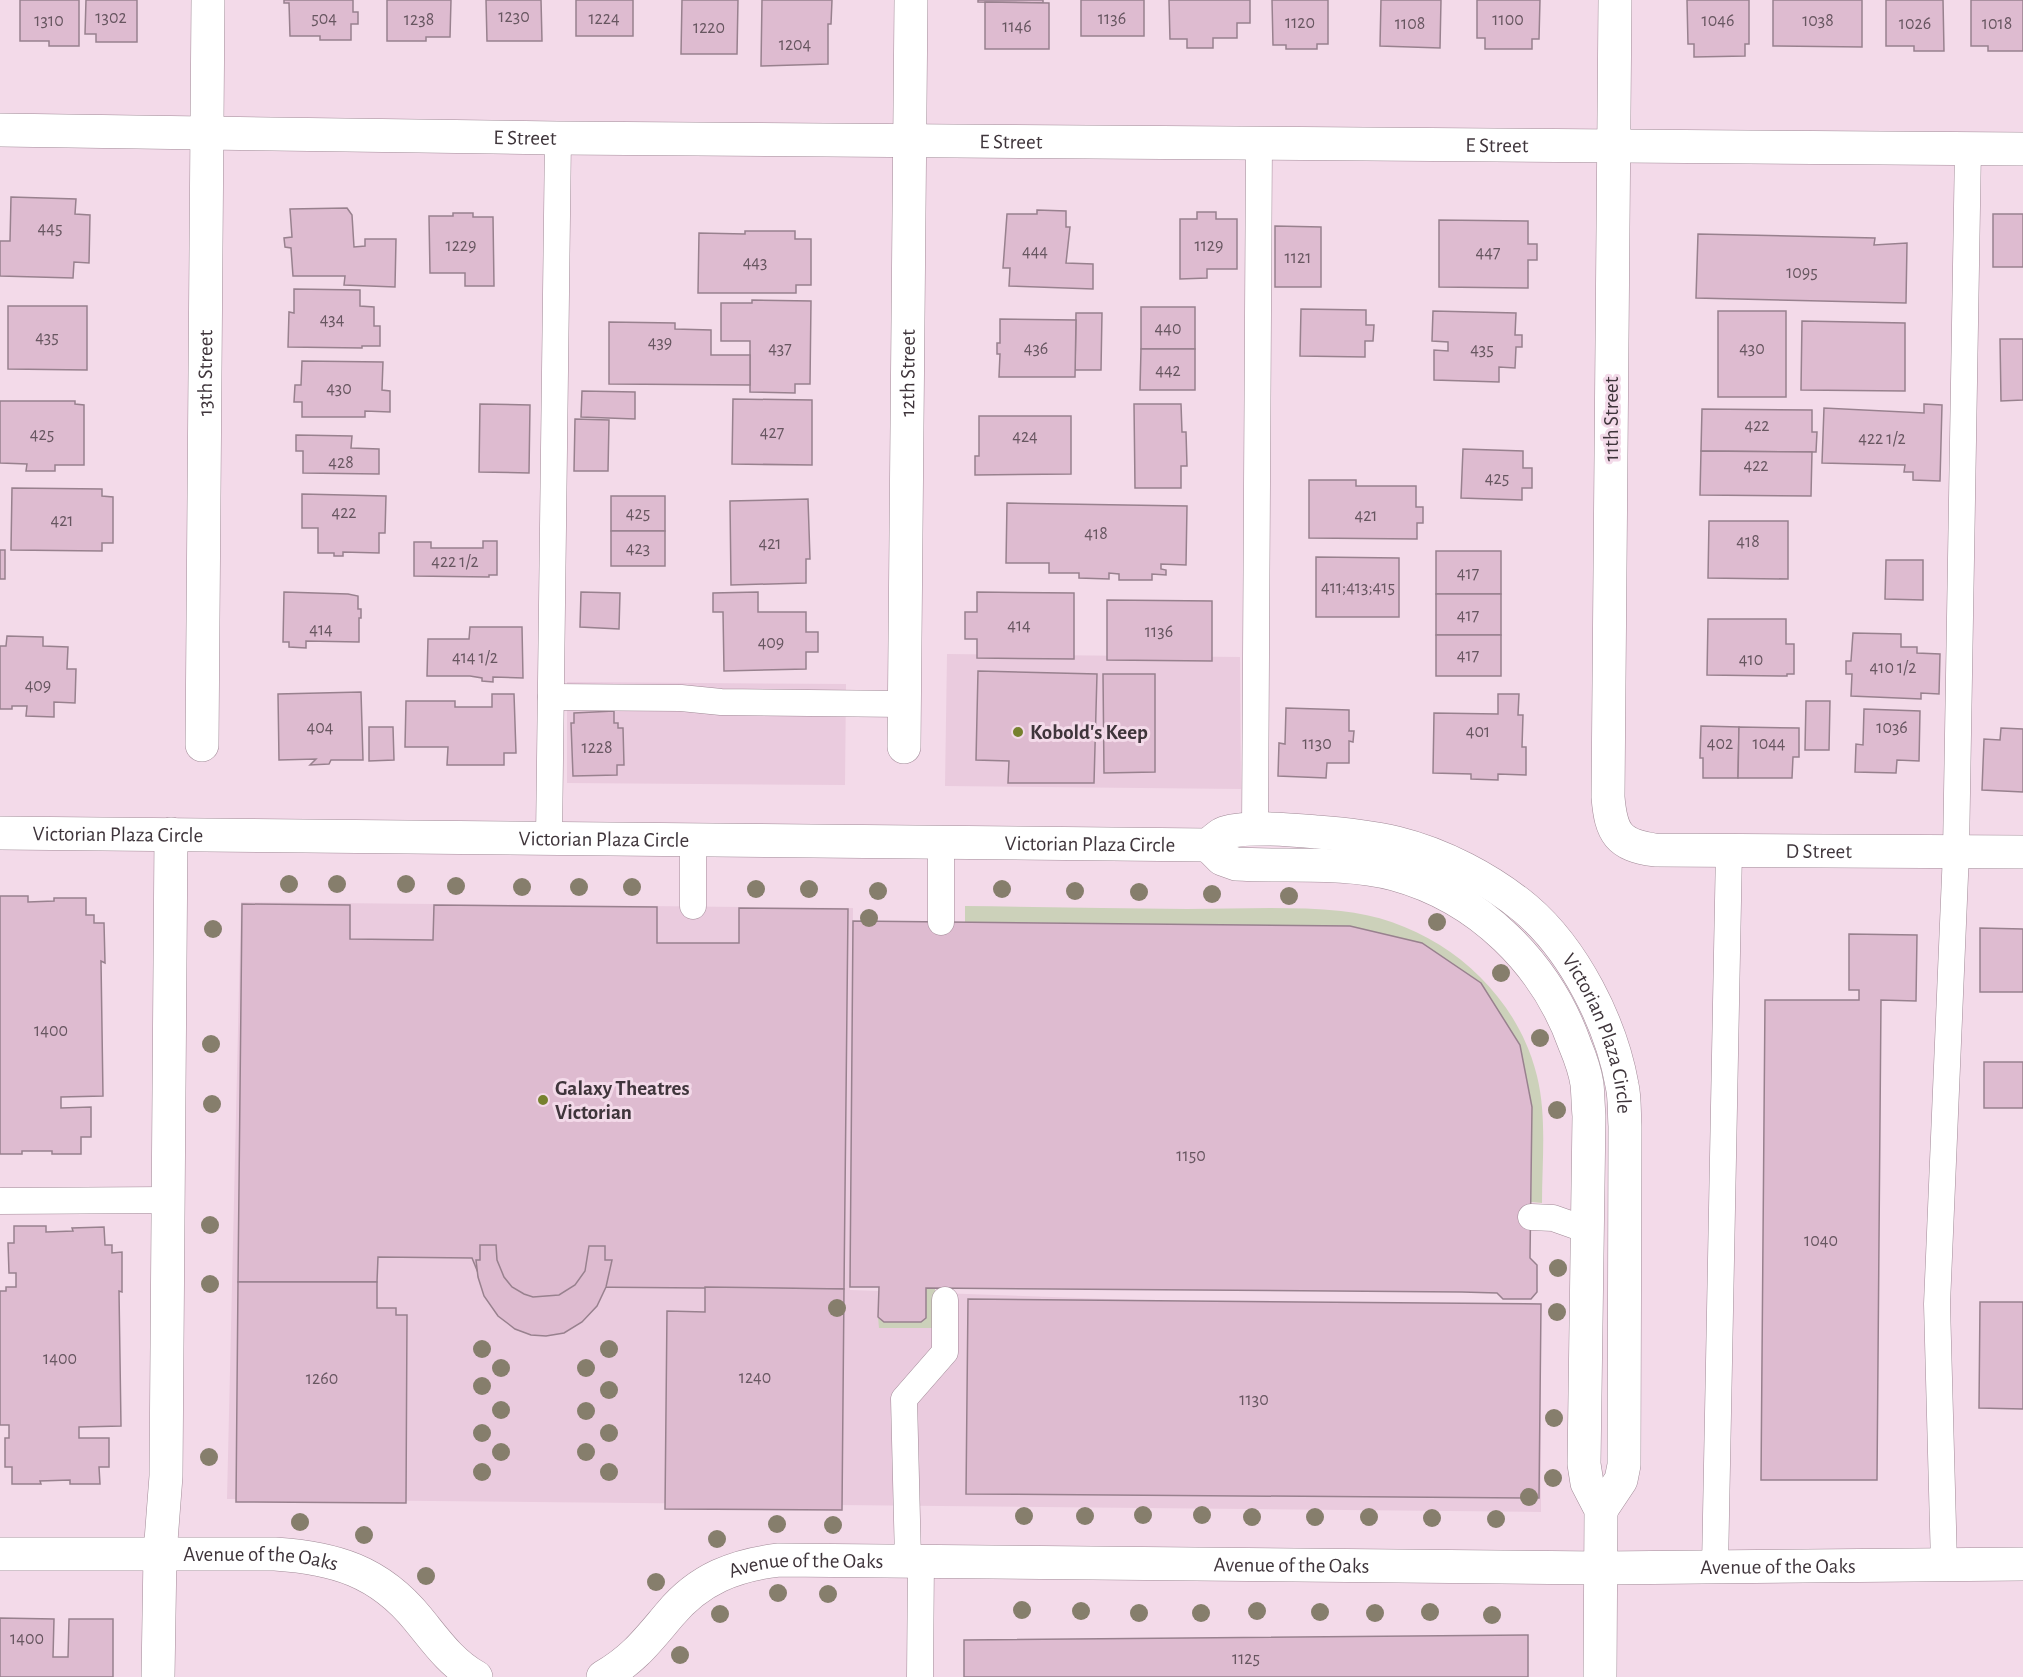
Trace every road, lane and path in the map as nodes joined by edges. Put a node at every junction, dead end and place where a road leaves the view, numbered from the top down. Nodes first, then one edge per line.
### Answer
1 (208, 0) edge
2 (911, 0) edge
3 (1615, 0) edge
4 (0, 130) edge
5 (207, 133) junction
6 (558, 138) junction
7 (910, 140) junction
8 (1259, 142) junction
9 (1613, 145) junction
10 (1968, 148) junction
11 (2023, 149) edge
12 (550, 697) junction
13 (904, 704) junction
14 (202, 745) dead end
15 (904, 747) dead end
16 (1255, 830) junction
17 (0, 833) edge
18 (171, 834) junction
19 (1619, 837) joint
20 (549, 838) junction
21 (693, 840) junction
22 (941, 842) junction
23 (1208, 845) junction
24 (1729, 850) junction
25 (1956, 852) junction
26 (2023, 852) edge
27 (693, 906) dead end
28 (941, 922) dead end
29 (168, 1200) junction
30 (0, 1201) edge
31 (1531, 1217) dead end
32 (1587, 1230) junction
33 (945, 1300) dead end
34 (1601, 1510) junction
35 (0, 1554) edge
36 (160, 1554) junction
37 (915, 1560) junction
38 (1944, 1563) junction
39 (2023, 1564) edge
40 (1715, 1567) junction
41 (1601, 1569) junction
42 (613, 1674) edge
43 (468, 1675) edge
44 (158, 1677) edge
45 (920, 1677) edge
46 (1600, 1677) edge

1 - 5 street, 13th Street
2 - 7 street, 12th Street
3 - 9 street, 11th Street
4 - 5 street, E Street
5 - 6 street, E Street
5 - 14 street, 13th Street
6 - 7 street, E Street
6 - 12 lane
7 - 8 street, E Street
7 - 13 street, 12th Street
8 - 9 street, E Street
8 - 16 lane
9 - 10 street, E Street
9 - 19 street, 11th Street
10 - 11 street, E Street
10 - 25 lane
12 - 13 lane
12 - 20 lane
13 - 15 street, 12th Street
16 - 23 street, Victorian Plaza Circle
16 - 34 street, Victorian Plaza Circle
17 - 18 street, Victorian Plaza Circle
18 - 20 street, Victorian Plaza Circle
18 - 29 street
19 - 24 street, D Street
20 - 21 street, Victorian Plaza Circle
21 - 22 street, Victorian Plaza Circle
21 - 27 lane
22 - 23 street, Victorian Plaza Circle
22 - 28 lane
23 - 32 street, Victorian Plaza Circle
24 - 25 street, D Street
24 - 40 lane
25 - 26 street, D Street
25 - 38 lane
29 - 30 lane
29 - 36 street
31 - 32 lane
32 - 34 street, Victorian Plaza Circle
33 - 37 lane
34 - 41 street, Victorian Plaza Circle
35 - 36 street, Avenue of the Oaks
36 - 43 street, Avenue of the Oaks
36 - 44 street
37 - 41 street, Avenue of the Oaks
37 - 42 street, Avenue of the Oaks
37 - 45 lane
38 - 39 street, Avenue of the Oaks
38 - 40 street, Avenue of the Oaks
40 - 41 street, Avenue of the Oaks
41 - 46 street, Victorian Plaza Circle

